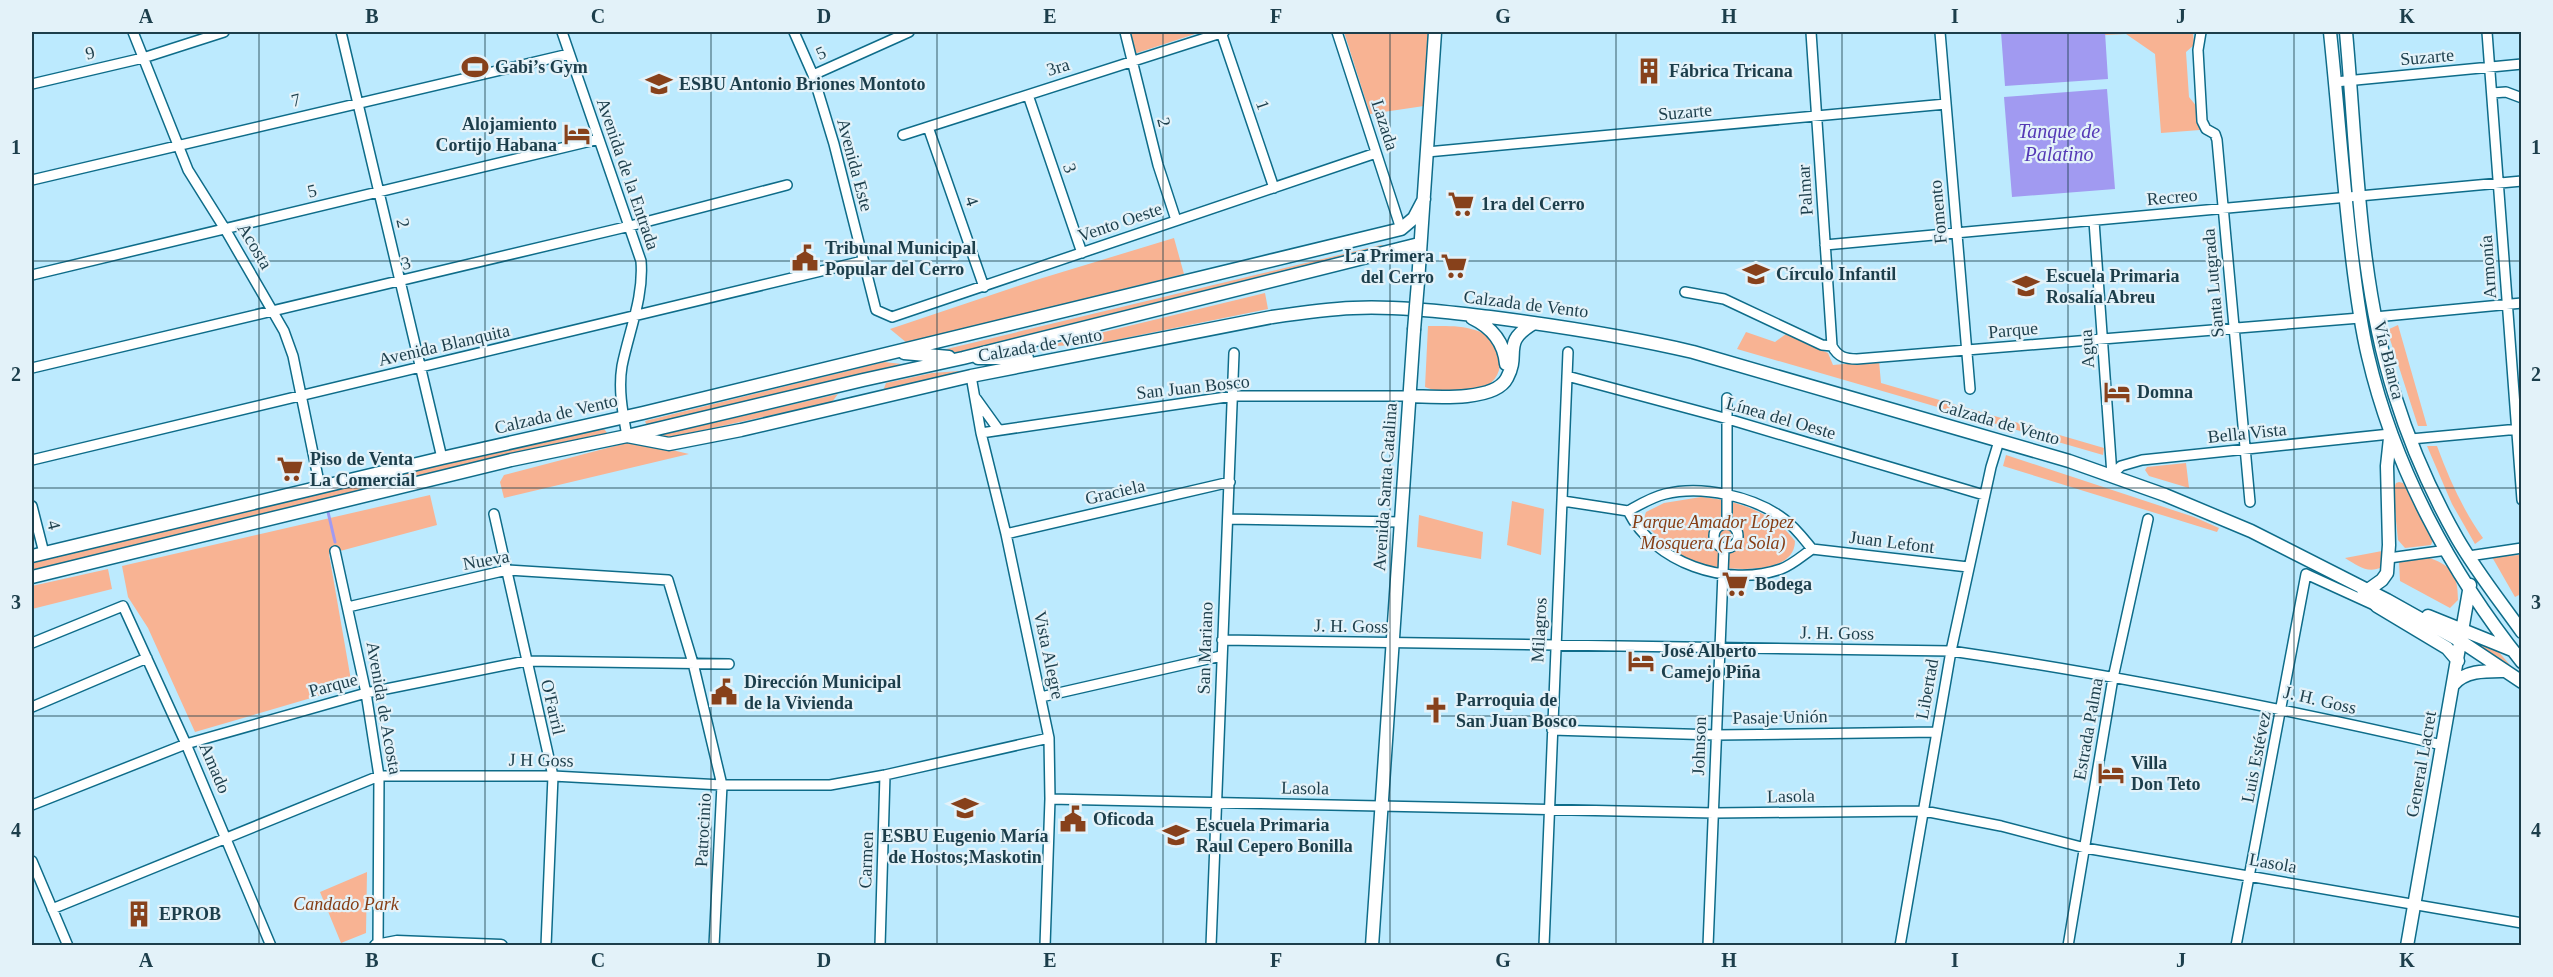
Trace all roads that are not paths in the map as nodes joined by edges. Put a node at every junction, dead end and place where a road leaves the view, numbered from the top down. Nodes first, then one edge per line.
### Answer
1 (133, 32) edge
2 (224, 32) edge
3 (340, 32) edge
4 (562, 32) edge
5 (794, 32) edge
6 (909, 32) edge
7 (1125, 32) edge
8 (1222, 32) edge
9 (1337, 32) edge
10 (1435, 32) edge
11 (1811, 32) edge
12 (1940, 32) edge
13 (2201, 32) edge
14 (2330, 32) edge
15 (2346, 32) edge
16 (2487, 32) edge
17 (569, 54) junction
18 (142, 58) junction
19 (1131, 62) junction
20 (2522, 64) edge
21 (2490, 68) junction
22 (813, 75) junction
23 (2350, 81) junction
24 (2335, 82) junction
25 (32, 84) edge
26 (2492, 93) junction
27 (1028, 94) junction
28 (2522, 98) edge
29 (357, 102) junction
30 (1946, 104) junction
31 (1817, 117) junction
32 (928, 127) junction
33 (903, 135) dead end
34 (599, 139) junction
35 (179, 146) junction
36 (1427, 152) junction
37 (1376, 153) junction
38 (32, 180) edge
39 (2522, 181) edge
40 (2498, 184) junction
41 (787, 185) dead end
42 (1274, 188) junction
43 (379, 192) junction
44 (2360, 197) junction
45 (2345, 198) junction
46 (1424, 199) junction
47 (2224, 209) junction
48 (1176, 220) junction
49 (2094, 221) junction
50 (630, 226) junction
51 (225, 229) junction
52 (1401, 229) junction
53 (1957, 233) junction
54 (1419, 244) junction
55 (1825, 244) junction
56 (1082, 253) junction
57 (863, 261) junction
58 (32, 275) edge
59 (400, 282) junction
60 (984, 286) junction
61 (1685, 292) dead end
62 (2522, 303) edge
63 (2507, 304) junction
64 (876, 310) joint
65 (274, 312) junction
66 (1463, 314) junction
67 (634, 317) junction
68 (2375, 317) junction
69 (2360, 318) junction
70 (1534, 323) junction
71 (2233, 328) junction
72 (2102, 339) junction
73 (1832, 346) junction
74 (1967, 350) junction
75 (897, 352) junction
76 (1568, 352) dead end
77 (1097, 353) junction
78 (1234, 353) dead end
79 (963, 358) junction
80 (32, 368) edge
81 (420, 369) junction
82 (971, 376) junction
83 (1567, 376) junction
84 (1970, 389) dead end
85 (1488, 391) junction
86 (302, 394) junction
87 (973, 394) junction
88 (1233, 396) junction
89 (1410, 396) junction
90 (1727, 398) dead end
91 (624, 417) junction
92 (1728, 419) junction
93 (998, 429) junction
94 (2518, 429) edge
95 (981, 433) junction
96 (2390, 434) junction
97 (627, 436) junction
98 (2411, 439) junction
99 (1999, 441) junction
100 (2244, 450) junction
101 (442, 458) junction
102 (32, 460) edge
103 (2112, 475) junction
104 (1230, 482) junction
105 (320, 487) junction
106 (1984, 495) junction
107 (1727, 496) junction
108 (2522, 500) edge
109 (1563, 501) junction
110 (2250, 502) dead end
111 (32, 506) edge
112 (1628, 511) junction
113 (494, 514) dead end
114 (1228, 519) junction
115 (2148, 519) dead end
116 (1401, 522) junction
117 (1727, 524) junction
118 (1006, 534) junction
119 (2458, 539) junction
120 (1724, 548) junction
121 (2522, 548) edge
122 (1812, 549) junction
123 (335, 550) dead end
124 (2447, 550) junction
125 (38, 555) edge
126 (2469, 556) junction
127 (2389, 558) junction
128 (1968, 567) junction
129 (507, 570) junction
130 (1724, 573) junction
131 (32, 577) edge
132 (668, 580) joint
133 (2363, 587) junction
134 (2470, 588) junction
135 (2382, 603) junction
136 (348, 607) junction
137 (2522, 632) edge
138 (2462, 636) junction
139 (1222, 640) junction
140 (32, 643) edge
141 (1393, 644) junction
142 (1555, 646) junction
143 (1721, 648) junction
144 (1951, 651) junction
145 (2517, 652) edge
146 (1221, 656) junction
147 (147, 658) junction
148 (526, 661) junction
149 (2458, 661) junction
150 (2522, 662) edge
151 (693, 663) junction
152 (729, 664) dead end
153 (2505, 671) junction
154 (2113, 678) junction
155 (2522, 682) edge
156 (2453, 685) junction
157 (366, 693) junction
158 (1041, 697) junction
159 (32, 707) edge
160 (2282, 708) junction
161 (1552, 730) junction
162 (1936, 732) junction
163 (1716, 735) junction
164 (1049, 738) junction
165 (186, 744) junction
166 (2442, 745) junction
167 (379, 776) junction
168 (553, 776) junction
169 (885, 776) junction
170 (722, 785) junction
171 (1050, 799) junction
172 (1217, 803) junction
173 (32, 806) edge
174 (1382, 806) junction
175 (1550, 810) junction
176 (1923, 811) junction
177 (1714, 813) junction
178 (225, 836) junction
179 (2085, 848) junction
180 (32, 861) edge
181 (2249, 876) junction
182 (2414, 904) junction
183 (52, 909) junction
184 (2522, 923) edge
185 (395, 944) edge
186 (68, 945) edge
187 (272, 945) edge
188 (377, 945) edge
189 (501, 945) edge
190 (546, 945) edge
191 (714, 945) edge
192 (880, 945) edge
193 (1045, 945) edge
194 (1211, 945) edge
195 (1372, 945) edge
196 (1544, 945) edge
197 (1708, 945) edge
198 (1900, 945) edge
199 (2068, 945) edge
200 (2236, 945) edge
201 (2407, 945) edge

1 - 18 street, Acosta
2 - 18 street, 9
3 - 29 street, 2
4 - 17 street, Avenida de la Entrada
5 - 22 street, Avenida Este
6 - 22 street, 5
7 - 19 street, 2
8 - 19 street, 3ra
8 - 42 street, 1
9 - 37 street, Lazada
10 - 36 main road, Avenida Santa Catalina
11 - 31 street, Palmar
12 - 30 street, Fomento
13 - 47 street, Santa Lutgrada
14 - 24 main road, Vía Blanca
15 - 23 main road, Vía Blanca
16 - 21 street, Armonía
17 - 29 street, 7
17 - 34 street, Avenida de la Entrada
18 - 25 street, 9
18 - 35 street, Acosta
19 - 27 street, 3ra
19 - 48 street, 2
20 - 21 street, Suzarte
21 - 23 street, Suzarte
21 - 26 street, Armonía
22 - 57 street, Avenida Este
23 - 24 street, Suzarte
23 - 44 main road, Vía Blanca
24 - 45 main road, Vía Blanca
26 - 28 street
26 - 40 street, Armonía
27 - 32 street, 3ra
27 - 56 street, 3
29 - 35 street, 7
29 - 43 street, 2
30 - 31 street, Suzarte
30 - 53 street, Fomento
31 - 36 street, Suzarte
31 - 55 street, Palmar
32 - 33 street, 3ra
32 - 60 street, 4
34 - 43 street, 5
34 - 50 street, Avenida de la Entrada
35 - 38 street, 7
35 - 51 street, Acosta
36 - 46 main road, Avenida Santa Catalina
37 - 42 street, Vento Oeste
37 - 52 street, Lazada
39 - 40 street, Recreo
40 - 44 street, Recreo
40 - 63 street, Armonía
41 - 50 street, 3
42 - 48 street, Vento Oeste
43 - 51 street, 5
43 - 59 street, 2
44 - 45 street, Recreo
44 - 68 main road, Vía Blanca
45 - 47 street, Recreo
45 - 69 main road, Vía Blanca
46 - 52 main road
46 - 54 main road, Avenida Santa Catalina
47 - 49 street, Recreo
47 - 71 street, Santa Lutgrada
48 - 56 street, Vento Oeste
49 - 53 street, Recreo
49 - 72 street, Agua
50 - 59 street, 3
50 - 67 street, Avenida de la Entrada
51 - 58 street, 5
51 - 65 street, Acosta
52 - 54 main road
52 - 75 main road, Calzada de Vento
53 - 55 street, Recreo
53 - 74 street, Fomento
54 - 79 main road, Calzada de Vento
54 - 89 main road, Avenida Santa Catalina, bridge
55 - 73 street, Palmar
56 - 60 street, Vento Oeste
57 - 64 street, Avenida Este
57 - 67 street, Avenida Blanquita
59 - 65 street, 3
59 - 81 street, 2
60 - 64 street, Vento Oeste
61 - 73 street, Parque
62 - 63 street
63 - 68 street
63 - 94 street, Armonía
65 - 80 street, 3
65 - 86 street, Acosta
66 - 70 main road, Calzada de Vento
66 - 77 main road, Calzada de Vento
66 - 85 main road
67 - 81 street, Avenida Blanquita
67 - 91 street, Avenida de la Entrada
68 - 98 main road, Vía Blanca
69 - 71 street, Parque
69 - 96 main road, Vía Blanca
70 - 85 main road
70 - 99 main road, Calzada de Vento
71 - 72 street, Parque
71 - 100 street, Santa Lutgrada
72 - 74 street, Parque
72 - 103 street, Agua
73 - 74 street, Parque
74 - 84 street, Fomento
75 - 79 main road
75 - 91 main road, Calzada de Vento
76 - 83 street, Milagros
77 - 79 main road
77 - 82 main road, Calzada de Vento
78 - 88 street, San Mariano
79 - 97 main road, Calzada de Vento
81 - 86 street, Avenida Blanquita
81 - 101 street, 2
82 - 87 street, Vista Alegre
82 - 97 main road, Calzada de Vento
83 - 92 street, Línea del Oeste
83 - 109 street, Milagros
85 - 89 main road
86 - 102 street, Avenida Blanquita
86 - 105 street, Acosta
87 - 93 street
87 - 95 street, Vista Alegre
88 - 89 street, San Juan Bosco
88 - 93 street, San Juan Bosco
88 - 104 street, San Mariano
89 - 116 main road, Avenida Santa Catalina
90 - 92 street, Johnson
91 - 97 street, Avenida de la Entrada
91 - 101 main road, Calzada de Vento
92 - 106 street, Línea del Oeste
92 - 107 street, Johnson
93 - 95 street, San Juan Bosco
94 - 98 street
94 - 108 street, Armonía
95 - 118 street, Vista Alegre
96 - 100 street, Bella Vista
96 - 124 main road, Vía Blanca
96 - 127 main road
97 - 131 main road, Calzada de Vento
98 - 119 main road, Vía Blanca
99 - 103 main road, Calzada de Vento
99 - 106 street, Libertad
100 - 103 street, Bella Vista
100 - 110 street, Santa Lutgrada
101 - 105 main road, Calzada de Vento
103 - 133 main road, Calzada de Vento
104 - 114 street, San Mariano
104 - 118 street, Graciela
105 - 125 main road, Calzada de Vento
106 - 128 street, Libertad
107 - 112 street
107 - 117 street, Johnson
107 - 122 street
109 - 112 street
109 - 142 street, Milagros
111 - 125 street, 4
112 - 130 street
113 - 129 street, O'Farril
114 - 116 street
114 - 139 street, San Mariano
115 - 154 street, Estrada Palma
116 - 141 main road, Avenida Santa Catalina
117 - 120 street, Johnson
117 - 120 street, Johnson
118 - 158 street, Vista Alegre
119 - 126 main road, Vía Blanca
119 - 134 main road, General Lacret
120 - 130 street, Johnson
121 - 126 street
122 - 128 street, Juan Lefont
122 - 130 street
123 - 136 street, Avenida de Acosta
124 - 127 street
124 - 134 main road, Vía Blanca
126 - 137 main road, Vía Blanca
127 - 133 main road
128 - 144 street, Libertad
129 - 132 street, Nueva
129 - 136 street, Nueva
129 - 148 street, O'Farril
130 - 143 street, Johnson
132 - 151 street, Patrocinio
133 - 135 main road
134 - 138 main road, General Lacret
134 - 145 main road, Vía Blanca
135 - 138 main road
135 - 149 main road
135 - 160 street, Luis Estévez
136 - 157 street, Avenida de Acosta
138 - 145 main road
138 - 149 main road, General Lacret
138 - 153 main road
139 - 141 street, J. H. Goss
139 - 146 street, San Mariano
140 - 147 street, Amado
141 - 142 street, J. H. Goss
141 - 174 main road, Avenida Santa Catalina
142 - 143 street, J. H. Goss
142 - 161 street, Milagros
143 - 144 street, J. H. Goss
143 - 163 street, Johnson
144 - 154 street, J. H. Goss
144 - 162 street, Libertad
145 - 150 main road, Vía Blanca
146 - 158 street
146 - 172 street, San Mariano
147 - 159 street
147 - 165 street, Amado
148 - 151 street, Parque
148 - 157 street, Parque
148 - 168 street, O'Farril
149 - 156 main road, General Lacret
151 - 152 street, Parque
151 - 170 street, Patrocinio
153 - 155 main road
153 - 156 main road
154 - 160 street, J. H. Goss
154 - 179 street, Estrada Palma
156 - 166 main road, General Lacret
157 - 165 street, Parque
157 - 167 street, Avenida de Acosta
158 - 164 street, Vista Alegre
160 - 166 street, J. H. Goss
160 - 181 street, Luis Estévez
161 - 163 street, Pasaje Unión
161 - 175 street, Milagros
162 - 163 street, Pasaje Unión
162 - 176 street, Libertad
163 - 177 street, Johnson
164 - 169 street, J H Goss
164 - 171 street, Vista Alegre
165 - 173 street, Parque
165 - 178 street, Amado
166 - 182 main road, General Lacret
167 - 168 street, J H Goss
167 - 178 street, J H Goss
167 - 188 street, Avenida de Acosta
168 - 170 street, J H Goss
168 - 190 street, O'Farril
169 - 170 street, J H Goss
169 - 192 street, Carmen
170 - 191 street, Patrocinio
171 - 172 street, Lasola
171 - 193 street, Vista Alegre
172 - 174 street, Lasola
172 - 194 street, San Mariano
174 - 175 street, Lasola
174 - 195 main road, Avenida Santa Catalina
175 - 177 street, Lasola
175 - 196 street, Milagros
176 - 177 street, Lasola
176 - 179 street, Lasola
176 - 198 street, Libertad
177 - 197 street, Johnson
178 - 183 street, J H Goss
178 - 187 street, Amado
179 - 181 street, Lasola
179 - 199 street, Estrada Palma
180 - 183 street
181 - 182 street, Lasola
181 - 200 street, Luis Estévez
182 - 184 street, Lasola
182 - 201 main road, General Lacret
183 - 186 street
185 - 188 main road
185 - 189 main road

